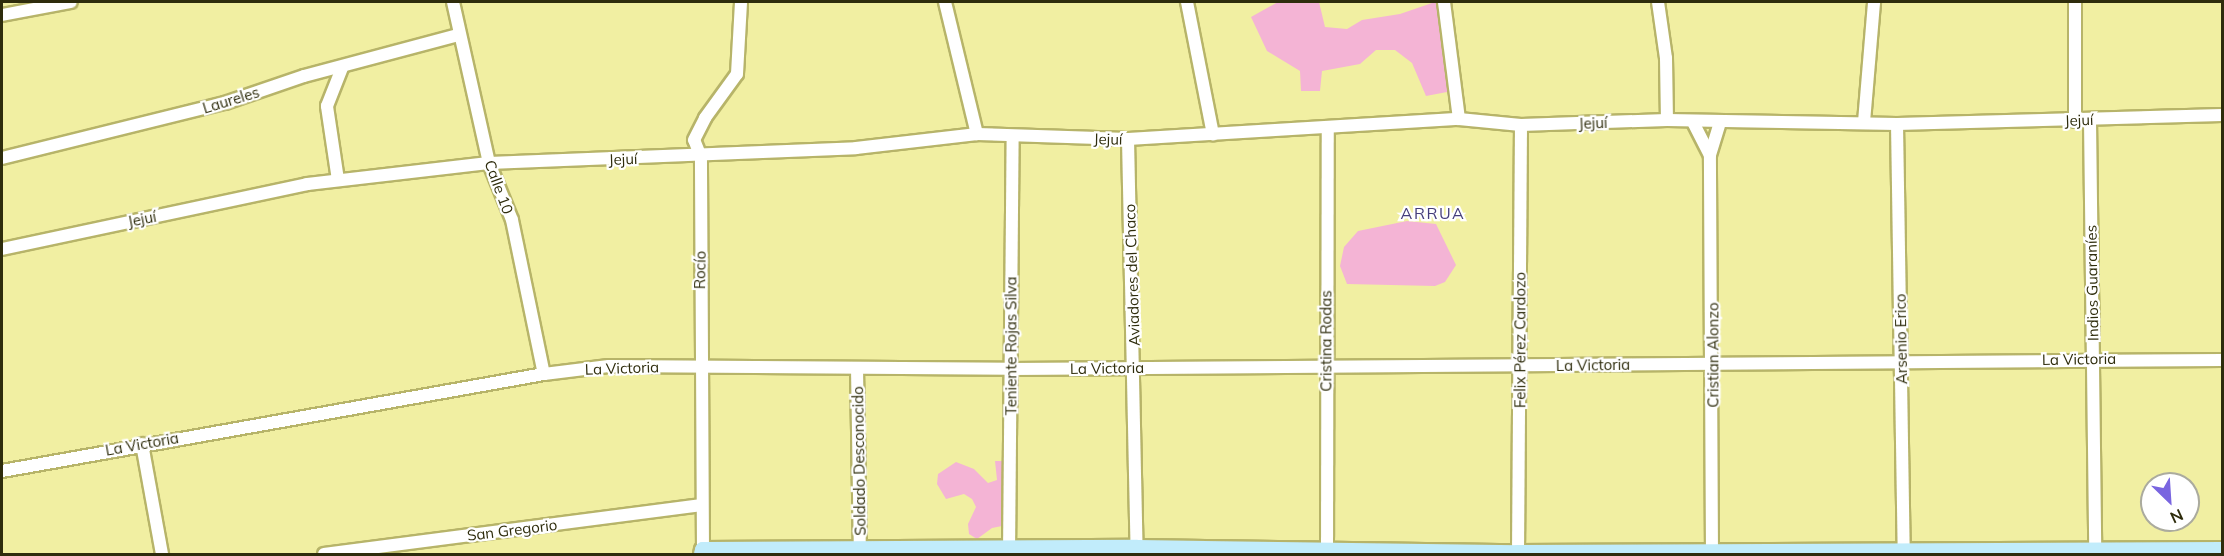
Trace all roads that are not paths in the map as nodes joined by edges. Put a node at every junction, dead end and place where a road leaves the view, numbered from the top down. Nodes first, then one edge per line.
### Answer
1 (71, 2) edge
2 (453, 2) edge
3 (741, 2) edge
4 (945, 2) edge
5 (1186, 2) edge
6 (1444, 2) edge
7 (1658, 2) edge
8 (1874, 2) edge
9 (2075, 2) edge
10 (50, 4) edge
11 (2, 15) edge
12 (458, 35) junction
13 (342, 68) junction
14 (2223, 116) edge
15 (1459, 119) junction
16 (1667, 120) junction
17 (2090, 120) junction
18 (2075, 121) junction
19 (1693, 122) junction
20 (1864, 122) junction
21 (1720, 123) junction
22 (1897, 124) junction
23 (1521, 125) junction
24 (1328, 128) junction
25 (977, 134) junction
26 (1213, 134) junction
27 (1013, 137) junction
28 (1128, 139) junction
29 (1710, 155) junction
30 (701, 157) junction
31 (2, 158) edge
32 (489, 163) junction
33 (338, 180) junction
34 (2, 249) edge
35 (2094, 358) junction
36 (2223, 360) edge
37 (1714, 363) junction
38 (1902, 364) junction
39 (1325, 365) junction
40 (1519, 366) junction
41 (1134, 367) junction
42 (699, 368) junction
43 (857, 368) junction
44 (1011, 369) junction
45 (544, 374) junction
46 (142, 444) junction
47 (2, 471) edge
48 (700, 505) junction
49 (2223, 550) edge
50 (1137, 551) edge
51 (703, 552) edge
52 (1010, 552) edge
53 (1712, 552) edge
54 (1904, 552) edge
55 (860, 553) edge
56 (1327, 553) edge
57 (2095, 553) edge
58 (1518, 554) edge
59 (162, 555) edge
60 (324, 555) edge

1 - 10 street
2 - 12 street, Calle 10
3 - 30 street, Rocío
4 - 25 street
5 - 26 street
6 - 15 street
7 - 16 street
8 - 20 street
9 - 18 street
10 - 11 street
12 - 13 street, Laureles
12 - 32 street, Calle 10
13 - 31 street, Laureles
13 - 33 street
14 - 17 street, Jejuí
15 - 23 street, Jejuí
15 - 24 street, Jejuí
16 - 19 street, Jejuí
16 - 23 street, Jejuí
17 - 18 street, Jejuí
17 - 35 street, Indios Guaraníes
18 - 22 street, Jejuí
19 - 21 street, Jejuí
19 - 29 street, Cristian Alonzo
20 - 21 street, Jejuí
20 - 22 street, Jejuí
21 - 29 street, Cristian Alonzo
22 - 38 street, Arsenio Erico
23 - 40 street, Felix Pérez Cardozo
24 - 26 street, Jejuí
24 - 39 street, Cristina Rodas
25 - 27 street, Jejuí
25 - 30 street, Jejuí
26 - 28 street, Jejuí
27 - 28 street, Jejuí
27 - 44 street, Teniente Rojas Silva
28 - 41 street, Aviadores del Chaco
29 - 37 street, Cristian Alonzo
30 - 32 street, Jejuí
30 - 42 street, Rocío
32 - 33 street, Jejuí
32 - 45 street, Calle 10
33 - 34 street, Jejuí
35 - 36 street, La Victoria
35 - 38 street, La Victoria
35 - 57 street, Indios Guaraníes
37 - 38 street, La Victoria
37 - 40 street, La Victoria
37 - 53 street, Cristian Alonzo
38 - 54 street, Arsenio Erico
39 - 40 street, La Victoria
39 - 41 street, La Victoria
39 - 56 street, Cristina Rodas
40 - 58 street, Felix Pérez Cardozo
41 - 44 street, La Victoria
41 - 50 street, Aviadores del Chaco
42 - 43 street, La Victoria
42 - 45 street, La Victoria
42 - 48 street, Rocío
43 - 44 street, La Victoria
43 - 55 street, Soldado Desconocido
44 - 52 street, Teniente Rojas Silva
45 - 46 street, La Victoria
46 - 47 street, La Victoria
46 - 59 street
48 - 51 street, Rocío
48 - 60 street, San Gregorio
49 - 57 street
50 - 52 street
50 - 56 street
51 - 55 street
52 - 55 street
53 - 54 street
53 - 58 street
54 - 57 street
56 - 58 street

